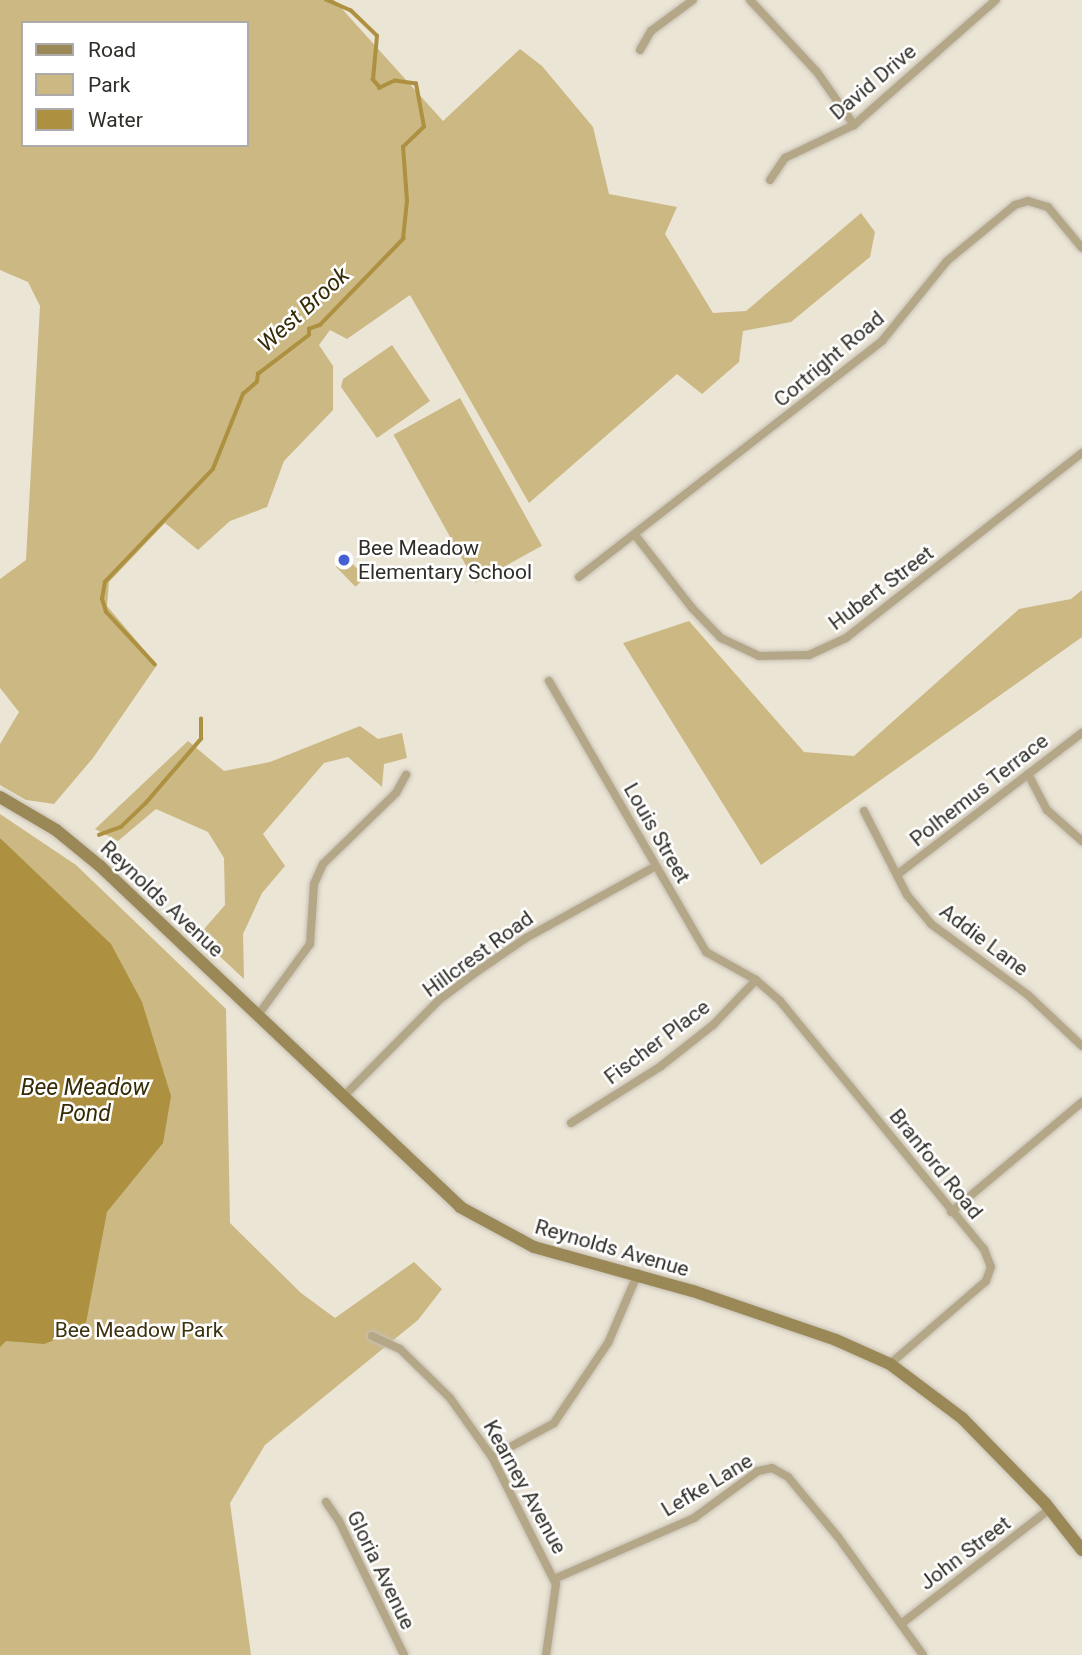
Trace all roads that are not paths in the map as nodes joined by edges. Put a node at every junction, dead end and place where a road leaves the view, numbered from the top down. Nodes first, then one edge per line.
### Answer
1 (693, 0) edge
2 (750, 0) edge
3 (996, 0) edge
4 (640, 50) dead end
5 (854, 125) junction
6 (770, 180) dead end
7 (1082, 248) edge
8 (1082, 453) edge
9 (635, 535) junction
10 (579, 577) dead end
11 (549, 681) dead end
12 (1082, 733) edge
13 (1028, 774) junction
14 (406, 775) dead end
15 (0, 797) edge
16 (864, 811) dead end
17 (1082, 841) edge
18 (654, 867) junction
19 (898, 874) junction
20 (756, 980) junction
21 (258, 1015) junction
22 (1082, 1046) edge
23 (343, 1097) junction
24 (1082, 1102) edge
25 (571, 1123) dead end
26 (951, 1212) junction
27 (638, 1273) junction
28 (372, 1336) dead end
29 (890, 1364) junction
30 (492, 1457) junction
31 (326, 1502) dead end
32 (1050, 1509) junction
33 (1082, 1549) edge
34 (554, 1579) junction
35 (901, 1623) junction
36 (404, 1655) edge
37 (546, 1655) edge
38 (923, 1655) edge

1 - 4 street
2 - 5 street
3 - 5 street, David Drive
5 - 6 street, David Drive
7 - 9 street, Cortright Road
8 - 9 street, Hubert Street
9 - 10 street, Cortright Road
11 - 18 street, Louis Street
12 - 13 street, Polhemus Terrace
13 - 17 street
13 - 19 street, Polhemus Terrace
14 - 21 street
15 - 21 street, Reynolds Avenue
16 - 19 street, Addie Lane
18 - 20 street, Louis Street
18 - 23 street, Hillcrest Road
19 - 22 street, Addie Lane
20 - 25 street, Fischer Place
20 - 26 street, Branford Road
21 - 23 street, Reynolds Avenue
23 - 27 street, Reynolds Avenue
24 - 26 street
26 - 29 street, Branford Road
27 - 29 street, Reynolds Avenue
27 - 30 street
28 - 30 street, Kearney Avenue
29 - 32 street, Reynolds Avenue
30 - 34 street, Kearney Avenue
31 - 36 street, Gloria Avenue
32 - 33 street, Reynolds Avenue
32 - 35 street, John Street
34 - 35 street, Lefke Lane
34 - 37 street, Kearney Avenue
35 - 38 street, Lefke Lane

